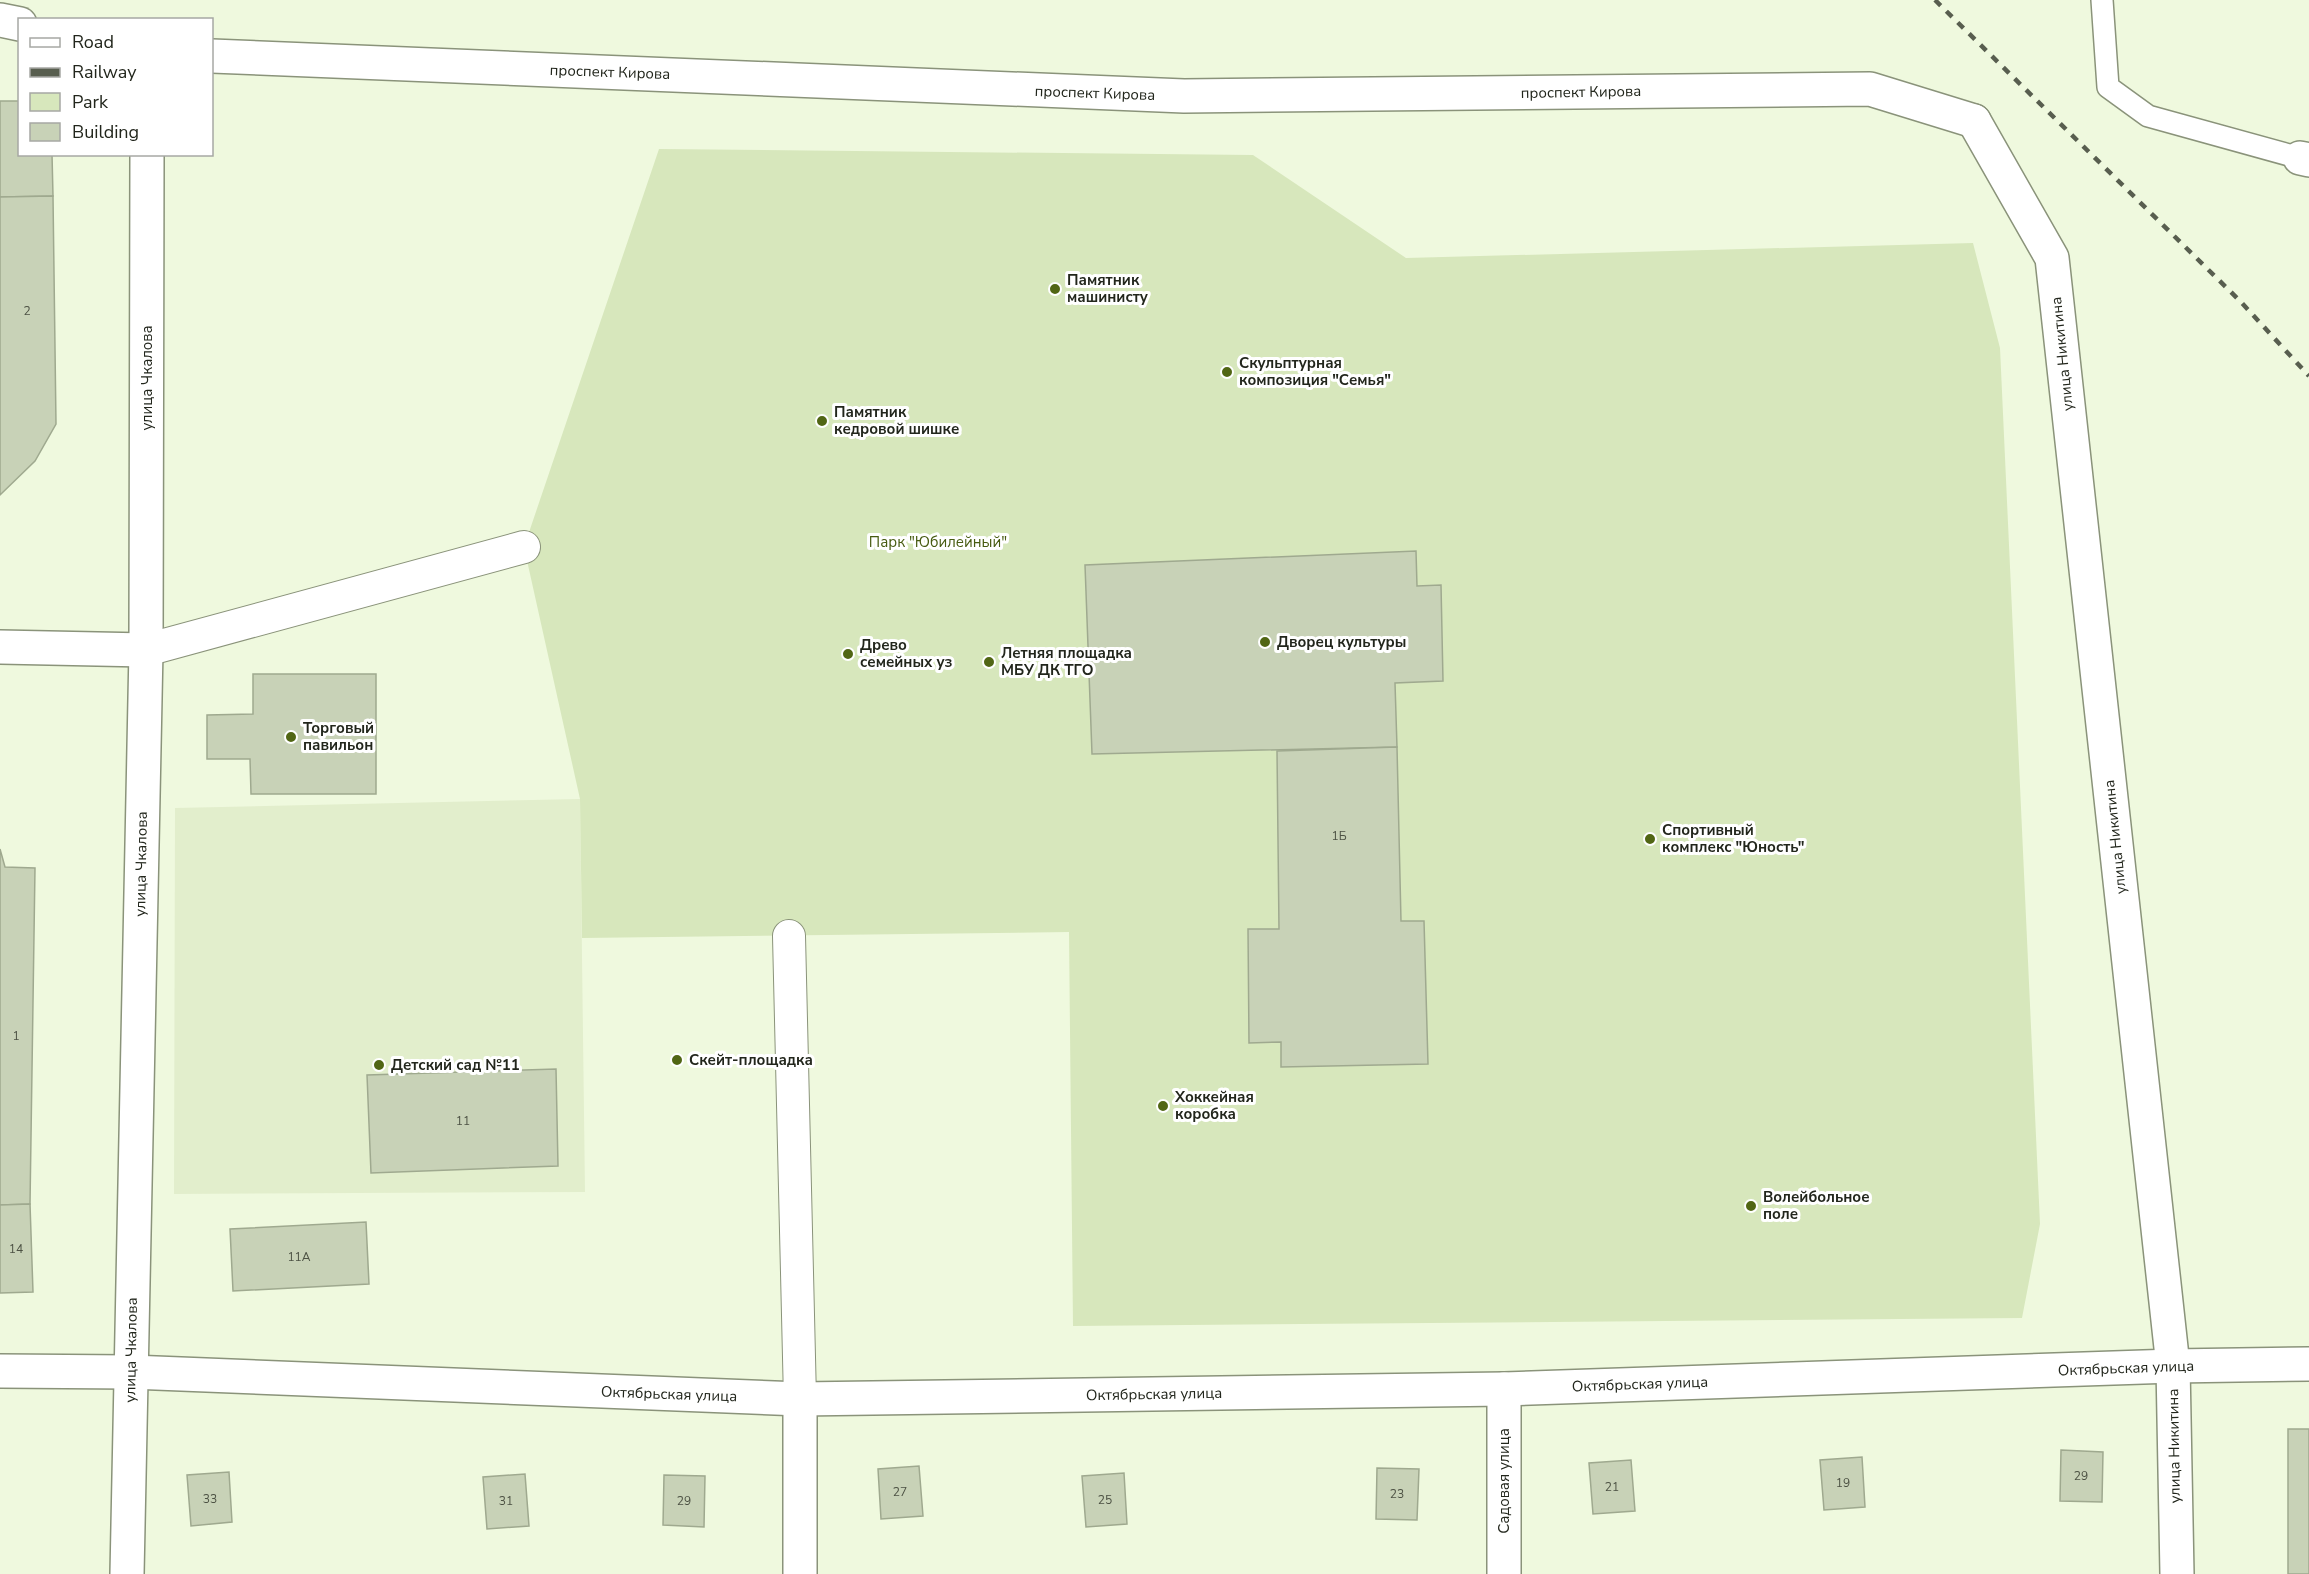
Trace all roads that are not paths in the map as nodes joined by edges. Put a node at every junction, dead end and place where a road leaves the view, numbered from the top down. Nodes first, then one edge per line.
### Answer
1 (2102, 0) edge
2 (0, 20) edge
3 (18, 24) edge
4 (213, 56) edge
5 (1974, 122) joint
6 (147, 156) edge
7 (2304, 159) edge
8 (524, 547) dead end
9 (0, 647) edge
10 (146, 650) junction
11 (789, 936) dead end
12 (2309, 1364) edge
13 (2173, 1366) junction
14 (0, 1371) edge
15 (131, 1372) junction
16 (1504, 1389) junction
17 (800, 1399) junction
18 (127, 1574) edge
19 (800, 1574) edge
20 (1504, 1574) edge
21 (2177, 1574) edge

1 - 7 lane
2 - 3 street
4 - 5 street, проспект Кирова
5 - 13 street, улица Никитина
6 - 10 street, улица Чкалова
8 - 10 street
9 - 10 street
10 - 15 street, улица Чкалова
11 - 17 street
12 - 13 street, Октябрьская улица
13 - 16 street, Октябрьская улица
13 - 21 street, улица Никитина
14 - 15 street, Октябрьская улица
15 - 17 street, Октябрьская улица
15 - 18 street, улица Чкалова
16 - 17 street, Октябрьская улица
16 - 20 street, Садовая улица
17 - 19 street

